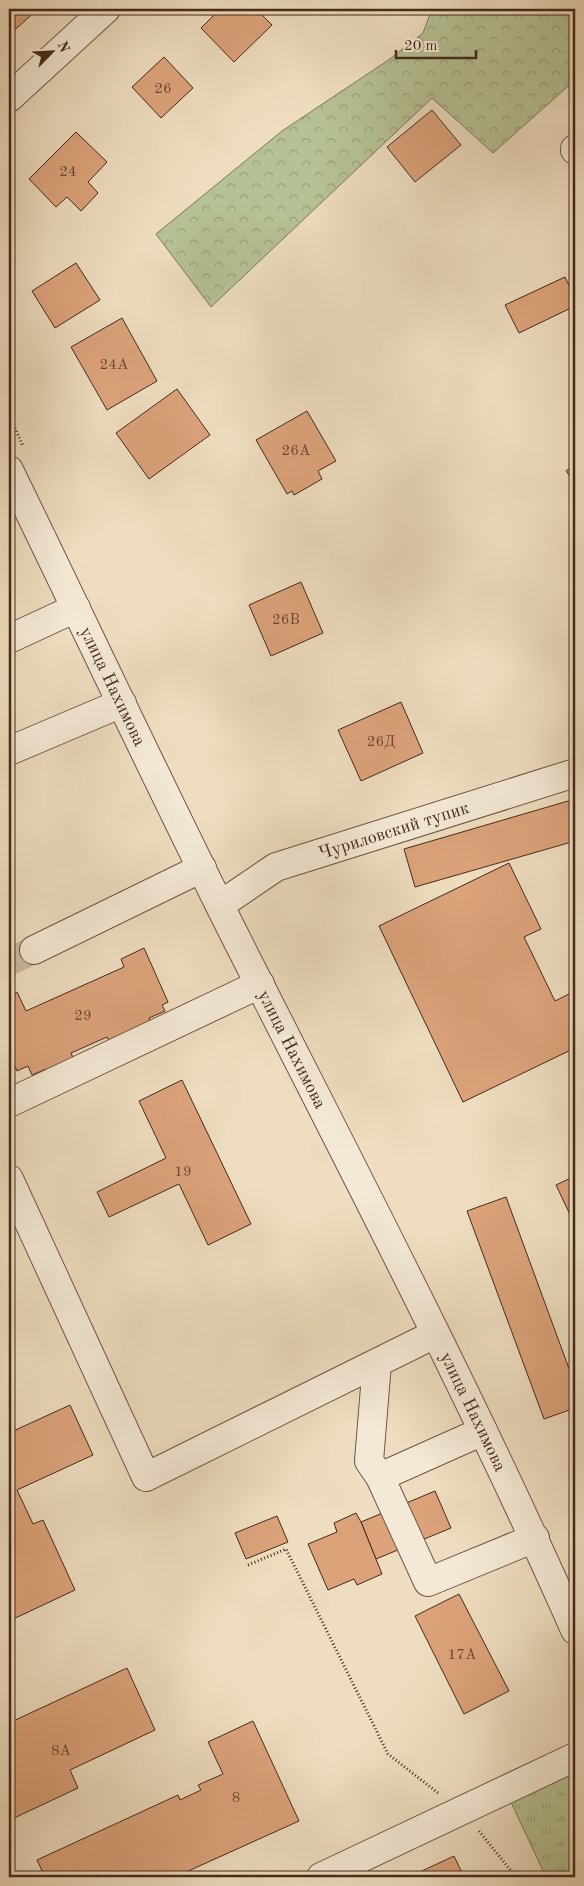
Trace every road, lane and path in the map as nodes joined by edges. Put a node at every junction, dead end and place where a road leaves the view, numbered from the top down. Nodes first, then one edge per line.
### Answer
1 (106, 9) edge
2 (9, 98) edge
3 (9, 470) edge
4 (76, 608) junction
5 (9, 639) edge
6 (122, 703) junction
7 (9, 752) edge
8 (575, 772) edge
9 (202, 868) junction
10 (220, 905) junction
11 (34, 950) tunnel mouth
12 (260, 984) junction
13 (9, 1104) edge
14 (9, 1179) edge
15 (435, 1334) junction
16 (377, 1363) junction
17 (483, 1430) junction
18 (380, 1477) junction
19 (535, 1538) junction
20 (248, 1565) dead end
21 (575, 1630) edge
22 (573, 1758) edge
23 (462, 1810) junction
24 (321, 1877) edge
25 (516, 1877) edge
26 (572, 1877) edge

1 - 2 street
3 - 4 street, улица Нахимова
4 - 5 street
4 - 6 street, улица Нахимова
6 - 7 street
6 - 9 street, улица Нахимова
8 - 10 street, Чуриловский тупик
9 - 10 street, улица Нахимова
9 - 11 street
10 - 12 street, улица Нахимова
12 - 13 street
12 - 15 street, улица Нахимова
14 - 16 street
15 - 16 street
15 - 17 street, улица Нахимова
16 - 18 street
17 - 18 street
17 - 19 street, улица Нахимова
18 - 19 street
19 - 21 street, улица Нахимова
20 - 23 path
22 - 23 street
22 - 26 path
23 - 24 street
23 - 25 path

